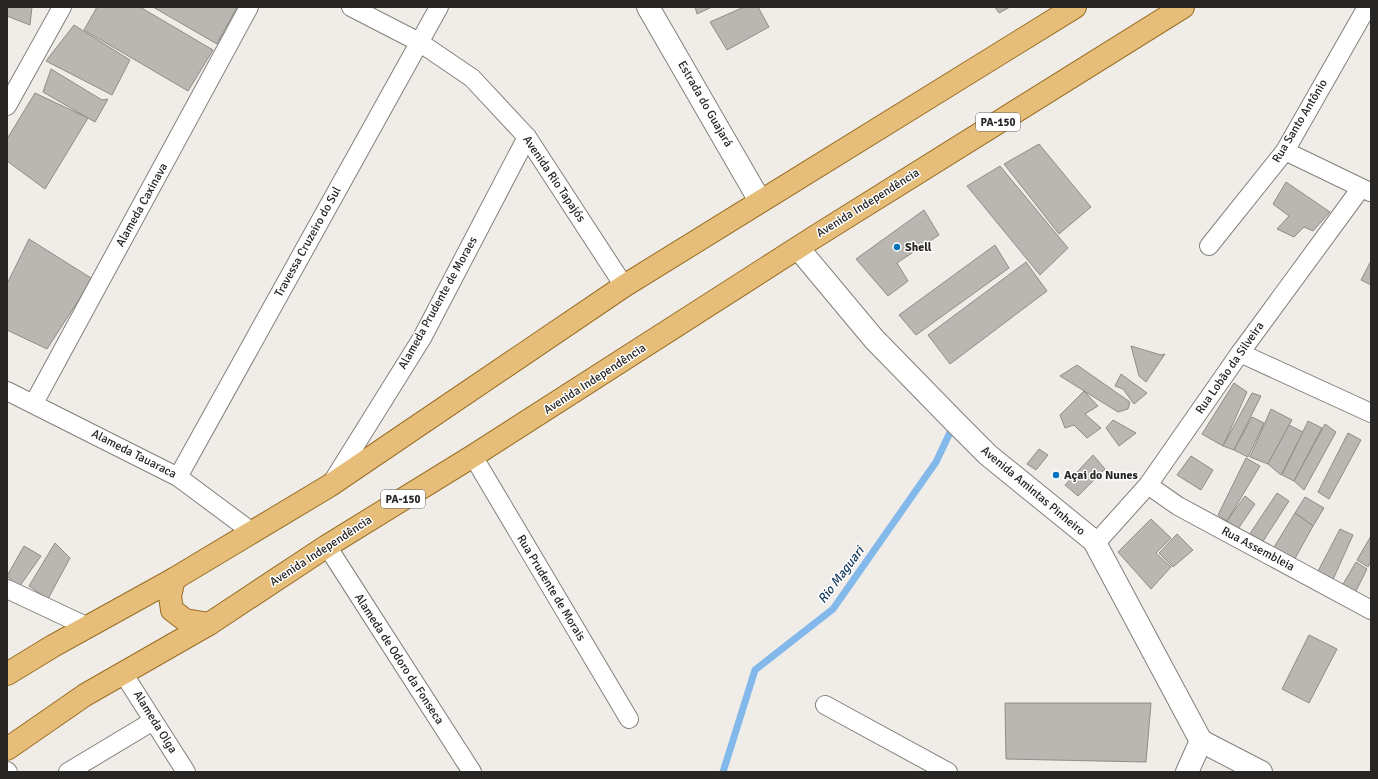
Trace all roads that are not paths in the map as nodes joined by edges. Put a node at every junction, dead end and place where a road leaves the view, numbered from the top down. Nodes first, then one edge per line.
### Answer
1 (62, 7) edge
2 (249, 7) edge
3 (351, 7) edge
4 (439, 7) edge
5 (648, 7) edge
6 (1075, 7) edge
7 (1183, 7) edge
8 (1367, 7) edge
9 (419, 42) junction
10 (7, 106) edge
11 (527, 137) junction
12 (1285, 151) junction
13 (1366, 190) edge
14 (760, 201) junction
15 (1209, 246) dead end
16 (798, 248) junction
17 (624, 286) junction
18 (1240, 353) junction
19 (7, 391) edge
20 (34, 403) junction
21 (1371, 413) edge
22 (474, 456) junction
23 (178, 477) junction
24 (1148, 485) junction
25 (329, 486) junction
26 (252, 532) junction
27 (1095, 544) junction
28 (327, 546) junction
29 (174, 579) junction
30 (7, 589) edge
31 (1371, 610) edge
32 (209, 624) junction
33 (88, 627) junction
34 (123, 672) junction
35 (7, 674) edge
36 (825, 705) dead end
37 (629, 719) dead end
38 (154, 721) junction
39 (1201, 741) junction
40 (7, 749) edge
41 (68, 772) edge
42 (186, 772) edge
43 (472, 772) edge
44 (948, 772) edge
45 (1187, 772) edge
46 (1261, 772) edge

1 - 10 street
2 - 20 street, Alameda Caxinava
3 - 9 street, Avenida Rio Tapajós
4 - 9 street, Travessa Cruzeiro do Sul
5 - 14 street, Estrada do Guajará
6 - 14 main road
7 - 16 main road, Avenida Independência / PA-150
8 - 12 street, Rua Santo Antônio
9 - 11 street, Avenida Rio Tapajós
9 - 23 street, Travessa Cruzeiro do Sul
11 - 17 street, Avenida Rio Tapajós
11 - 25 street, Alameda Prudente de Moraes
12 - 13 street
12 - 15 street, Rua Santo Antônio
13 - 18 street, Rua Lobão da Silveira
14 - 17 main road
16 - 22 main road, Avenida Independência / PA-150
16 - 27 street, Avenida Amintas Pinheiro
17 - 25 main road
18 - 21 street
18 - 24 street, Rua Lobão da Silveira
19 - 20 street, Alameda Tauaraca
20 - 23 street, Alameda Tauaraca
22 - 28 main road, Avenida Independência / PA-150
22 - 37 street, Rua Prudente de Morais
23 - 26 street, Alameda Tauaraca
24 - 27 street, Rua Lobão da Silveira
24 - 31 street, Rua Assembleia
25 - 26 main road
26 - 29 main road
27 - 39 street, Avenida Amintas Pinheiro
28 - 32 main road, Avenida Independência / PA-150
28 - 43 street, Alameda de Odoro da Fonseca
29 - 32 main road
29 - 33 main road
30 - 33 street
32 - 34 main road, Avenida Independência / PA-150
33 - 35 main road
34 - 38 street, Alameda Olga
34 - 40 main road, Avenida Independência / PA-150
36 - 44 street
38 - 41 street
38 - 42 street, Alameda Olga
39 - 45 street
39 - 46 street

